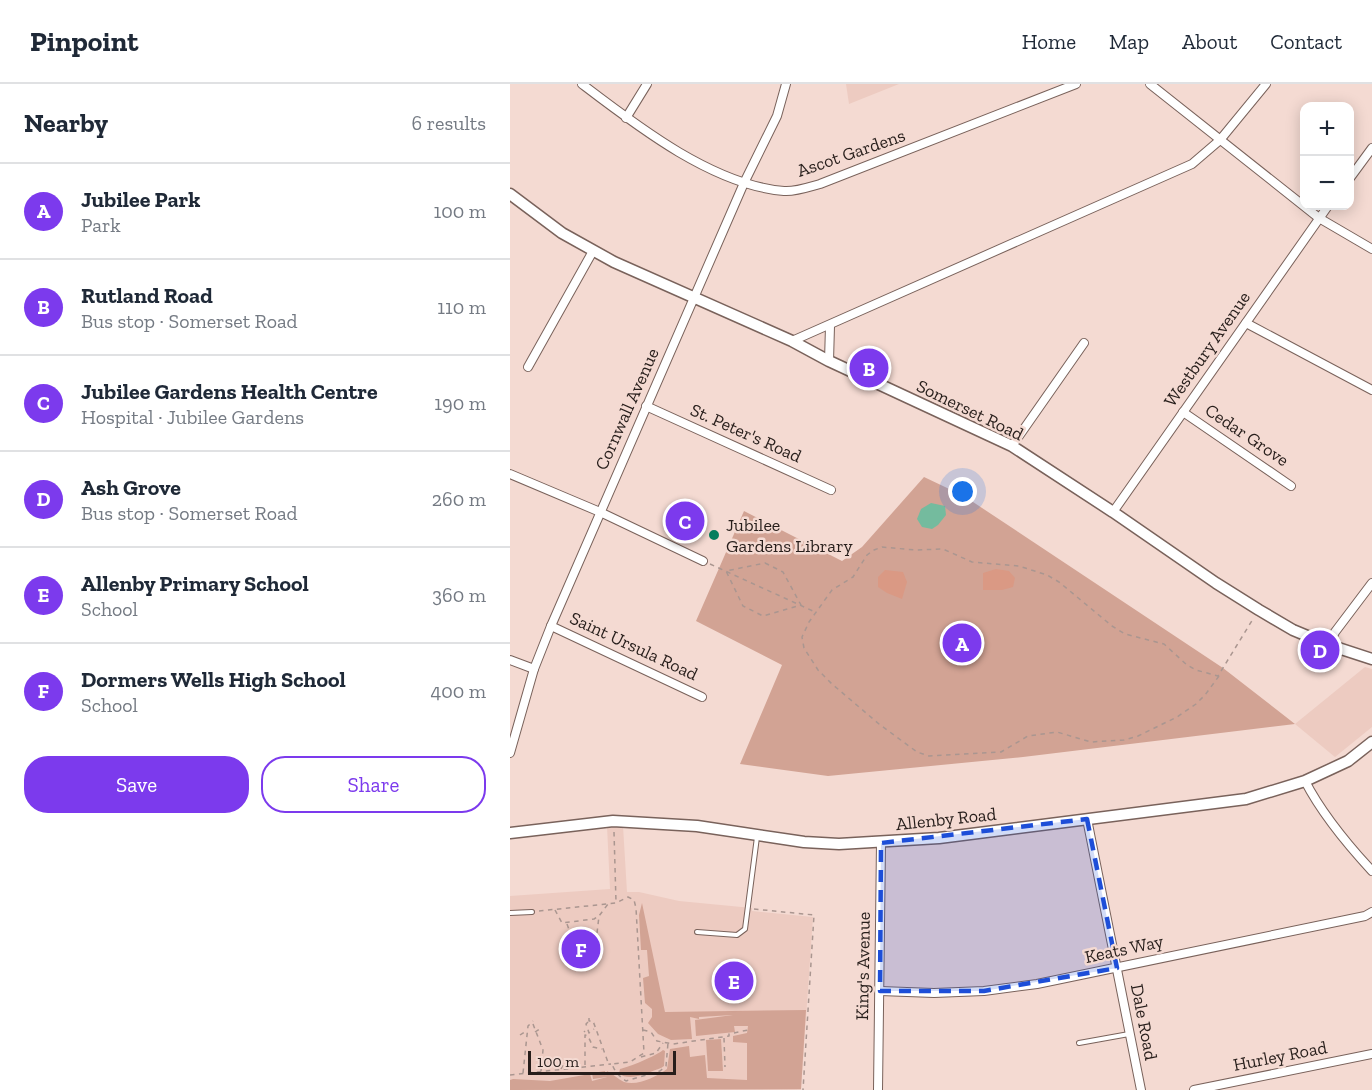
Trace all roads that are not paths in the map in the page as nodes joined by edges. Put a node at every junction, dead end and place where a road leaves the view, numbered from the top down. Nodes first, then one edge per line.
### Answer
1 (582, 84) edge
2 (647, 84) edge
3 (786, 84) edge
4 (1076, 84) edge
5 (1150, 84) edge
6 (1266, 84) edge
7 (626, 118) junction
8 (1220, 140) junction
9 (1372, 148) edge
10 (1354, 173) edge
11 (744, 183) junction
12 (510, 194) edge
13 (1325, 210) edge
14 (1319, 218) junction
15 (1372, 249) edge
16 (593, 251) junction
17 (695, 298) junction
18 (1245, 324) junction
19 (830, 326) junction
20 (792, 341) junction
21 (1084, 343) dead end
22 (829, 361) junction
23 (528, 367) dead end
24 (1372, 390) edge
25 (646, 406) junction
26 (1183, 412) junction
27 (1012, 446) junction
28 (510, 474) edge
29 (1291, 486) dead end
30 (831, 490) dead end
31 (600, 512) junction
32 (1113, 512) junction
33 (704, 561) road end
34 (1372, 583) edge
35 (551, 626) junction
36 (1329, 645) junction
37 (1372, 659) edge
38 (510, 660) edge
39 (534, 669) junction
40 (702, 697) dead end
41 (1372, 742) edge
42 (510, 753) edge
43 (1305, 782) junction
44 (1087, 819) junction
45 (510, 833) edge
46 (757, 836) junction
47 (881, 843) junction
48 (1372, 871) edge
49 (532, 912) road end
50 (1372, 912) edge
51 (510, 913) edge
52 (696, 932) dead end
53 (1117, 968) junction
54 (880, 991) junction
55 (1130, 1034) junction
56 (1079, 1043) dead end
57 (1372, 1054) edge
58 (878, 1090) edge
59 (1141, 1090) edge
60 (1194, 1090) edge

1 - 7 street, Ascot Gardens
2 - 7 street
3 - 11 street, Cornwall Avenue
4 - 11 street, Ascot Gardens
5 - 8 street
6 - 8 street
7 - 11 street, Ascot Gardens
8 - 14 street
8 - 19 street
9 - 10 street
11 - 17 street, Cornwall Avenue
12 - 16 street, Somerset Road
13 - 14 street, Westbury Avenue
14 - 15 street
14 - 18 street, Westbury Avenue
16 - 17 street, Somerset Road
16 - 23 street
17 - 20 street, Somerset Road
17 - 25 street, Cornwall Avenue
18 - 24 street
18 - 26 street, Westbury Avenue
19 - 20 street
19 - 22 street
20 - 22 street, Somerset Road
21 - 27 street
22 - 27 street, Somerset Road
25 - 30 street, St. Peter's Road
25 - 31 street, Cornwall Avenue
26 - 29 street, Cedar Grove
26 - 32 street, Westbury Avenue
27 - 32 street, Somerset Road
28 - 31 street
31 - 33 street
31 - 35 street, Cornwall Avenue
32 - 36 street, Somerset Road
34 - 36 street
35 - 39 street, Cornwall Avenue
35 - 40 street, Saint Ursula Road
36 - 37 street, Somerset Road
38 - 39 street
39 - 42 street, Cornwall Avenue
41 - 43 street, Allenby Road
43 - 44 street, Allenby Road
43 - 48 street
44 - 47 street, Allenby Road
44 - 53 street, Dale Road
45 - 46 street, Allenby Road
46 - 47 street, Allenby Road
46 - 52 lane
47 - 54 street, King's Avenue
49 - 51 lane
50 - 53 street, Keats Way
53 - 54 street, Keats Way
53 - 55 street, Dale Road
54 - 58 street, King's Avenue
55 - 56 lane
55 - 59 street, Dale Road
57 - 60 street, Hurley Road

